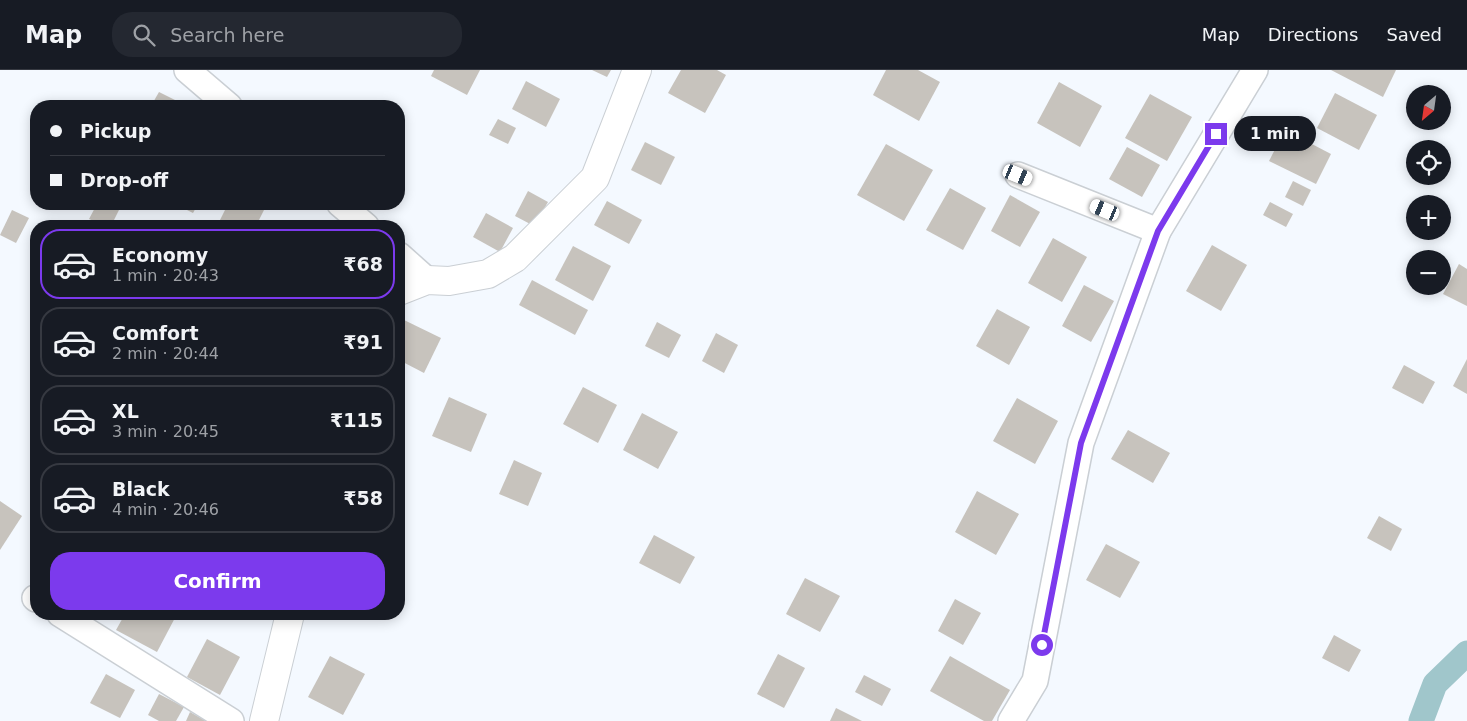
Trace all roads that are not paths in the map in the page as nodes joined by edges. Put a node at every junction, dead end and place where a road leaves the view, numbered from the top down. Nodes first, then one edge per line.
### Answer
1 (187, 70) edge
2 (637, 70) edge
3 (1255, 70) edge
4 (221, 100) edge
5 (1018, 175) dead end
6 (347, 210) edge
7 (359, 220) edge
8 (1158, 231) junction
9 (405, 260) edge
10 (427, 280) junction
11 (405, 289) edge
12 (70, 620) edge
13 (289, 620) edge
14 (232, 721) edge
15 (264, 721) edge
16 (1011, 721) edge

1 - 4 street
2 - 10 street
3 - 8 street
5 - 8 street
6 - 7 street
8 - 16 street
9 - 10 street
10 - 11 street
12 - 14 street
13 - 15 street

